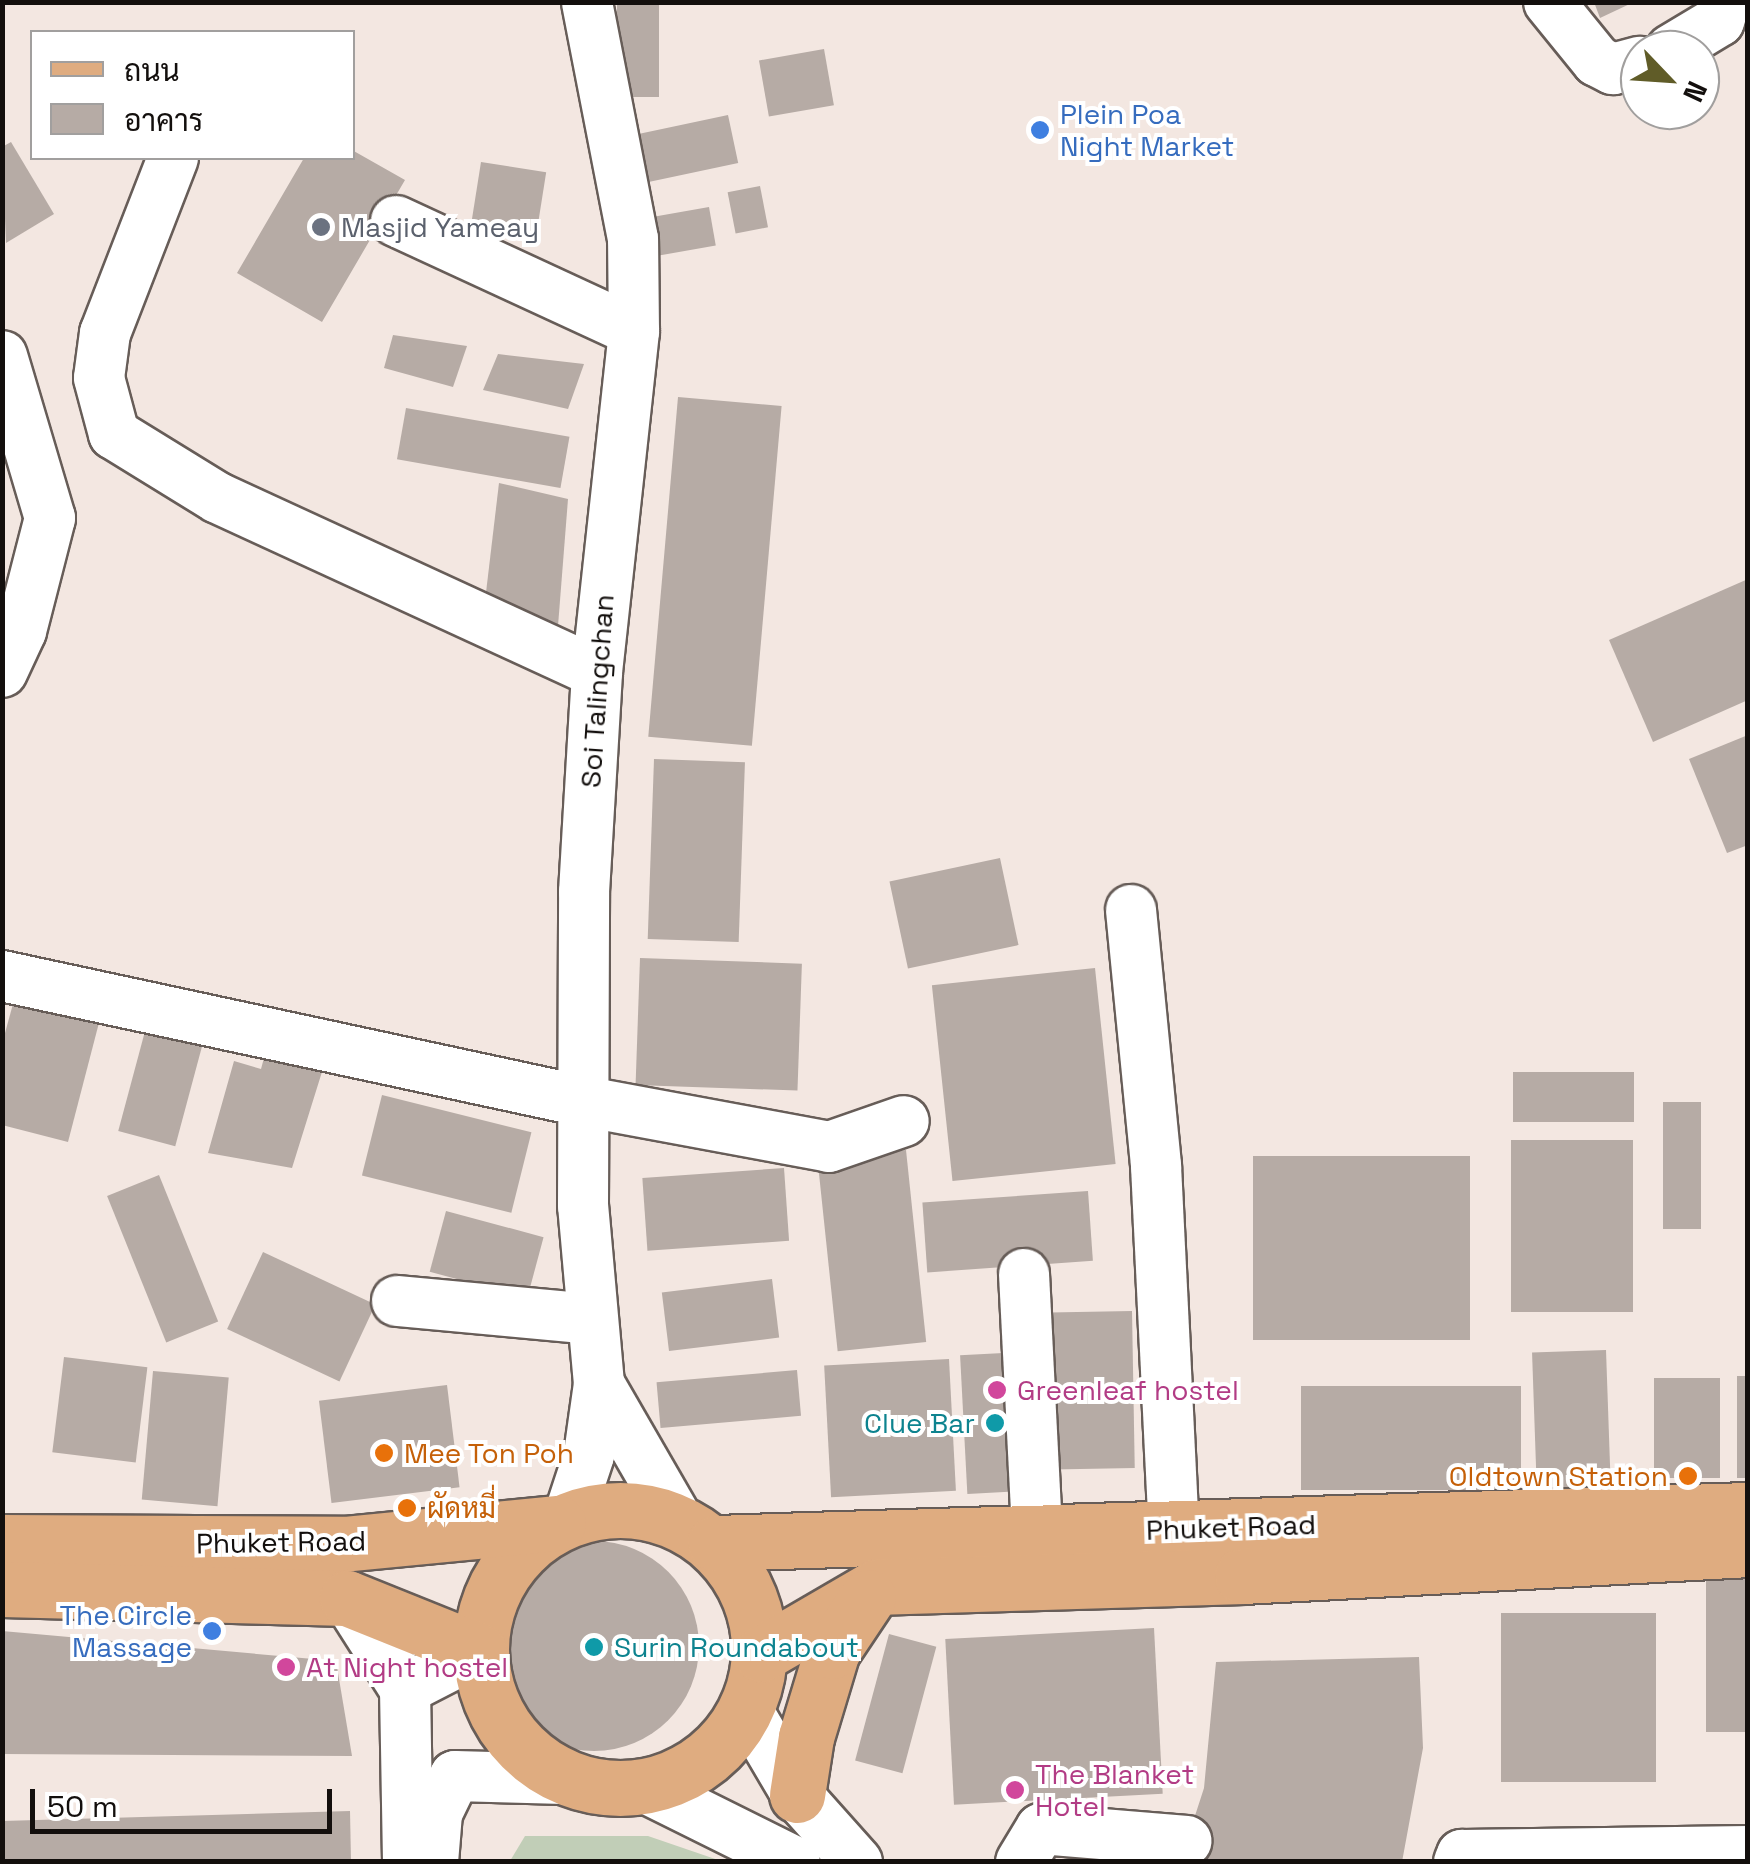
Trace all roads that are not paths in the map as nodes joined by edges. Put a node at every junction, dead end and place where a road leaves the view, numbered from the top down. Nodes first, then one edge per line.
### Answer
1 (588, 2) edge
2 (1549, 2) edge
3 (1725, 2) edge
4 (1704, 30) edge
5 (1620, 67) edge
6 (171, 160) edge
7 (396, 221) dead end
8 (634, 330) junction
9 (2, 356) edge
10 (2, 672) edge
11 (596, 672) junction
12 (1131, 910) dead end
13 (2, 976) edge
14 (582, 1102) junction
15 (904, 1121) dead end
16 (1024, 1274) dead end
17 (398, 1301) dead end
18 (590, 1319) junction
19 (600, 1384) junction
20 (1748, 1510) edge
21 (563, 1521) junction
22 (1174, 1530) junction
23 (1037, 1531) junction
24 (696, 1532) junction
25 (1486, 1541) junction
26 (2, 1542) edge
27 (1748, 1549) edge
28 (1241, 1552) junction
29 (876, 1586) junction
30 (2, 1588) edge
31 (348, 1598) junction
32 (479, 1652) junction
33 (761, 1654) junction
34 (405, 1689) junction
35 (747, 1710) junction
36 (564, 1779) junction
37 (646, 1788) junction
38 (798, 1795) junction
39 (1187, 1841) dead end
40 (1748, 1851) edge
41 (408, 1862) edge
42 (433, 1862) edge
43 (795, 1862) edge
44 (856, 1862) edge
45 (1021, 1862) edge
46 (1459, 1862) edge

1 - 8 street, Soi Talingchan
2 - 5 street
3 - 4 street
6 - 11 street
7 - 8 street
8 - 11 street, Soi Talingchan
9 - 10 street
11 - 14 street, Soi Talingchan
12 - 22 street
13 - 14 street
14 - 15 street
14 - 18 street, Soi Talingchan
16 - 23 street
17 - 18 street
18 - 19 street, Soi Talingchan
19 - 21 street, Soi Talingchan
19 - 24 street, Soi Talingchan
20 - 25 main road, Phuket Road
21 - 24 main road
21 - 26 main road, Phuket Road
21 - 32 main road
22 - 23 main road, Phuket Road
22 - 28 main road, Phuket Road
23 - 24 main road, Phuket Road
24 - 33 main road
25 - 27 main road, Phuket Road
25 - 28 main road, Phuket Road
28 - 29 main road, Phuket Road
29 - 33 main road, Phuket Road
29 - 38 main road
30 - 31 main road, Phuket Road
31 - 32 main road, Phuket Road
31 - 34 street
32 - 34 street
32 - 36 main road
33 - 35 main road
34 - 41 street
35 - 37 main road
35 - 38 street
36 - 37 main road
36 - 42 street
37 - 43 street
38 - 44 street
39 - 45 street
40 - 46 street

